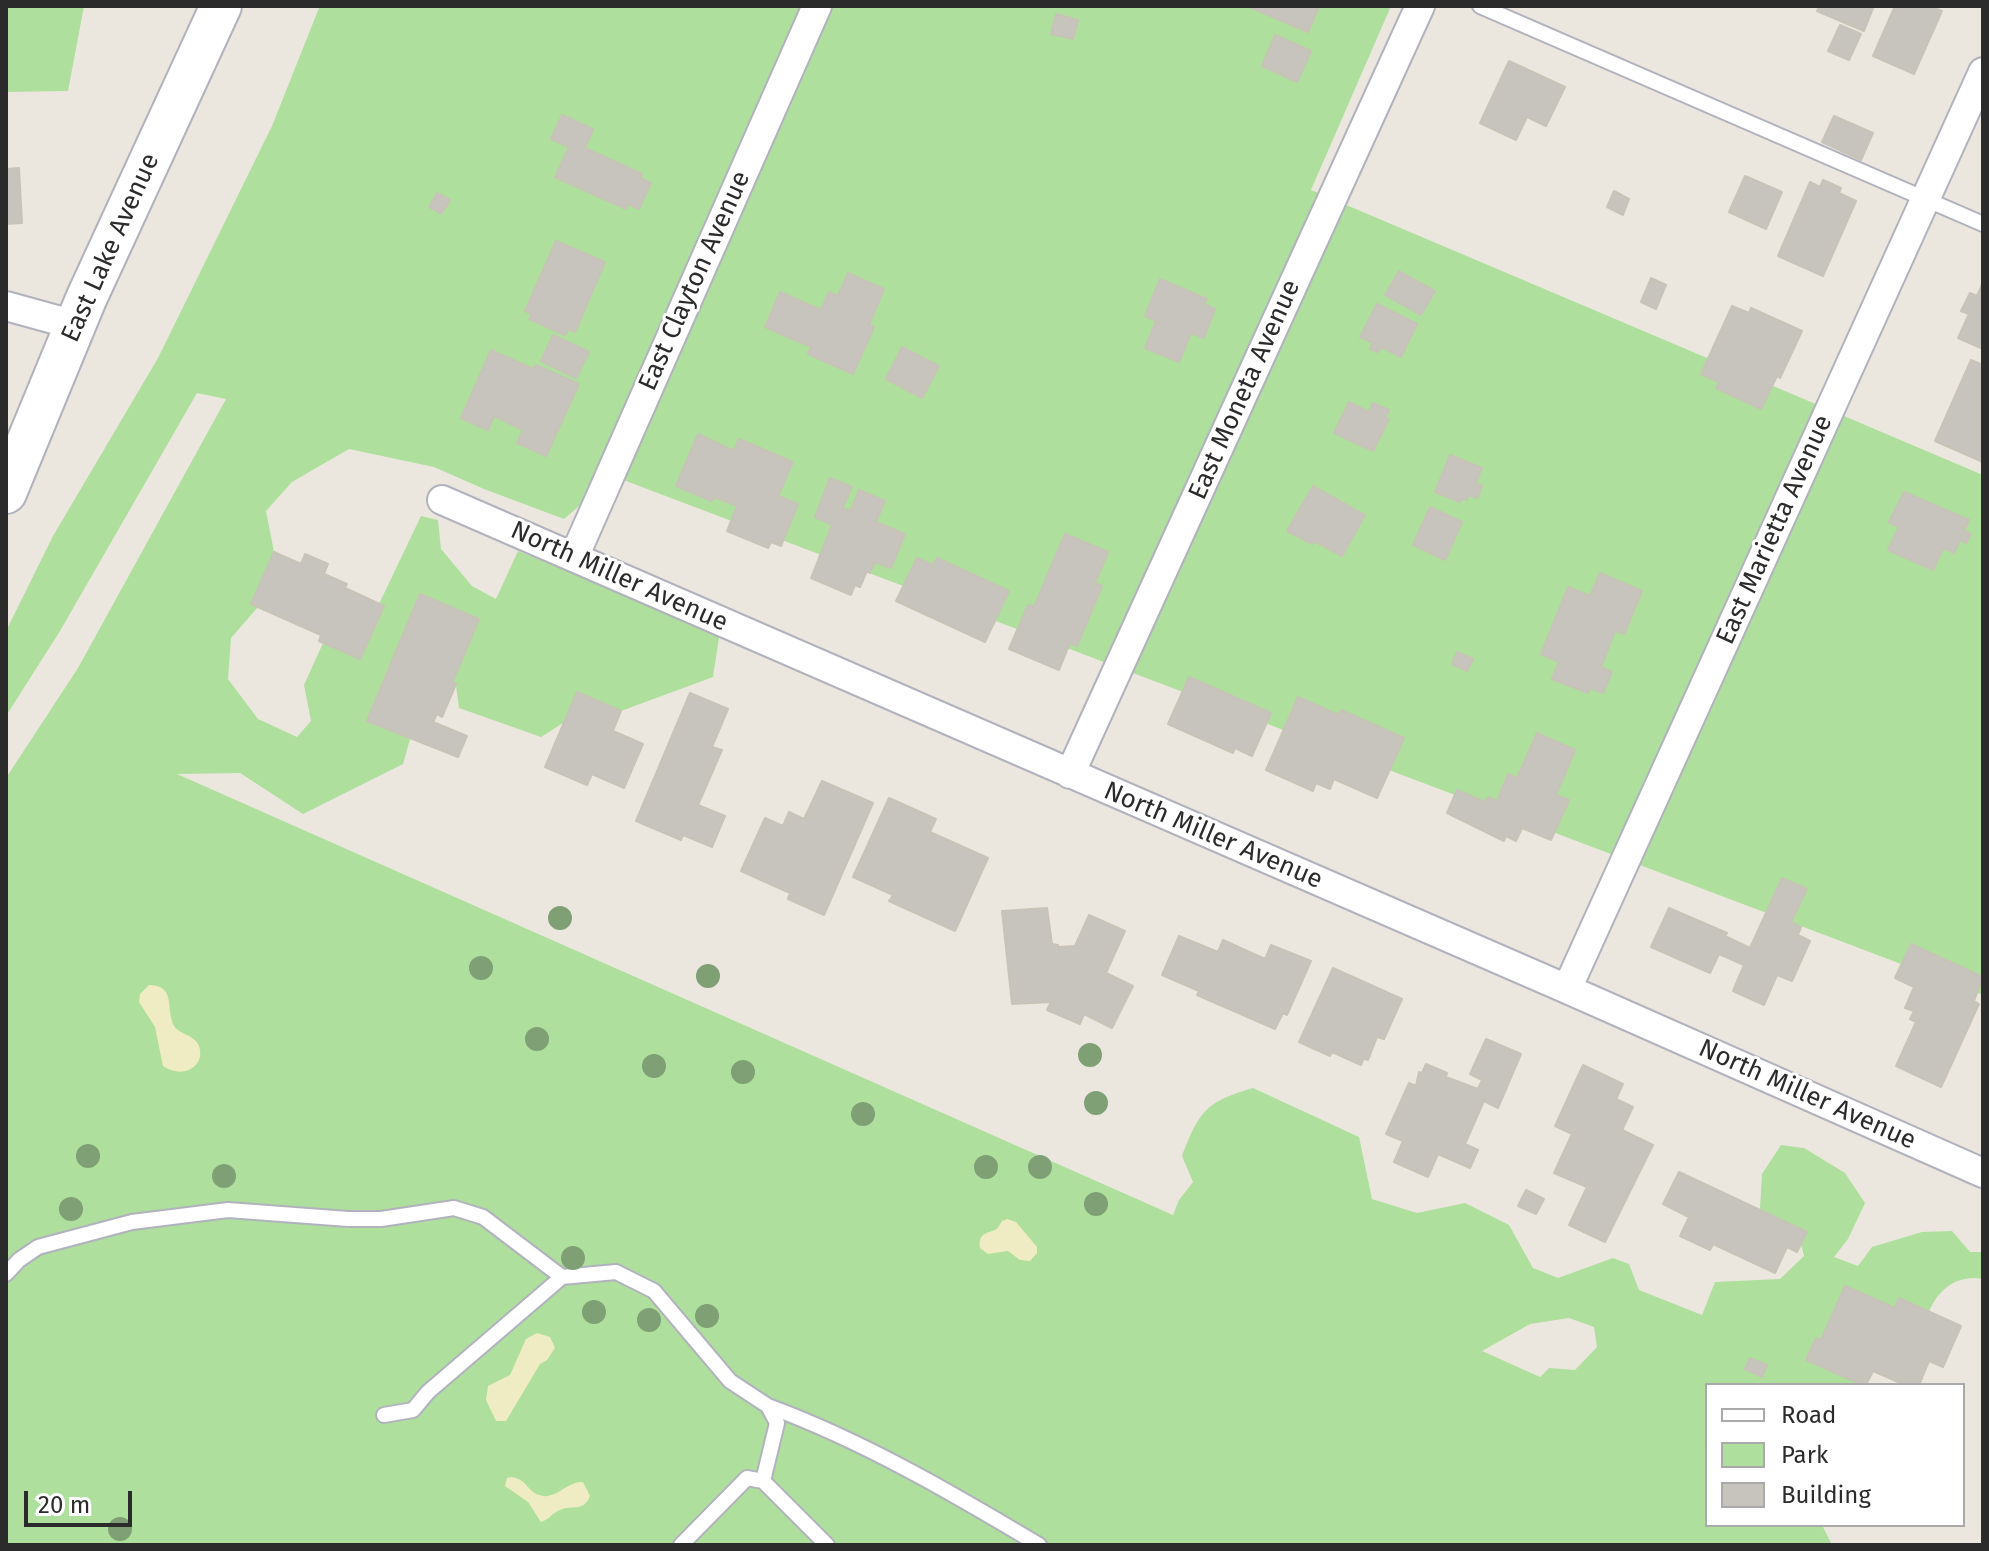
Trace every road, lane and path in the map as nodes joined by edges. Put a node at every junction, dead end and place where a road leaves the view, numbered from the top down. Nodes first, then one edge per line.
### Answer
1 (221, 6) edge
2 (817, 6) edge
3 (1420, 6) edge
4 (1480, 6) edge
5 (1983, 72) edge
6 (1925, 200) junction
7 (1983, 224) edge
8 (6, 306) edge
9 (75, 325) junction
10 (6, 493) edge
11 (442, 500) dead end
12 (574, 557) junction
13 (1070, 774) junction
14 (1567, 989) junction
15 (1983, 1173) edge
16 (6, 1274) edge
17 (562, 1277) junction
18 (768, 1406) junction
19 (384, 1415) dead end
20 (763, 1481) junction
21 (681, 1545) edge
22 (827, 1545) edge
23 (1039, 1545) edge

1 - 9 street, East Lake Avenue
2 - 12 street, East Clayton Avenue
3 - 13 street, East Moneta Avenue
4 - 6 lane
5 - 6 street, East Marietta Avenue
6 - 7 lane
6 - 14 street, East Marietta Avenue
8 - 9 street
9 - 10 street, East Lake Avenue
11 - 12 street, North Miller Avenue
12 - 13 street, North Miller Avenue
13 - 14 street, North Miller Avenue
14 - 15 street, North Miller Avenue
16 - 17 lane
17 - 18 lane
17 - 19 lane
18 - 20 lane
18 - 23 lane
20 - 21 lane
20 - 22 lane

